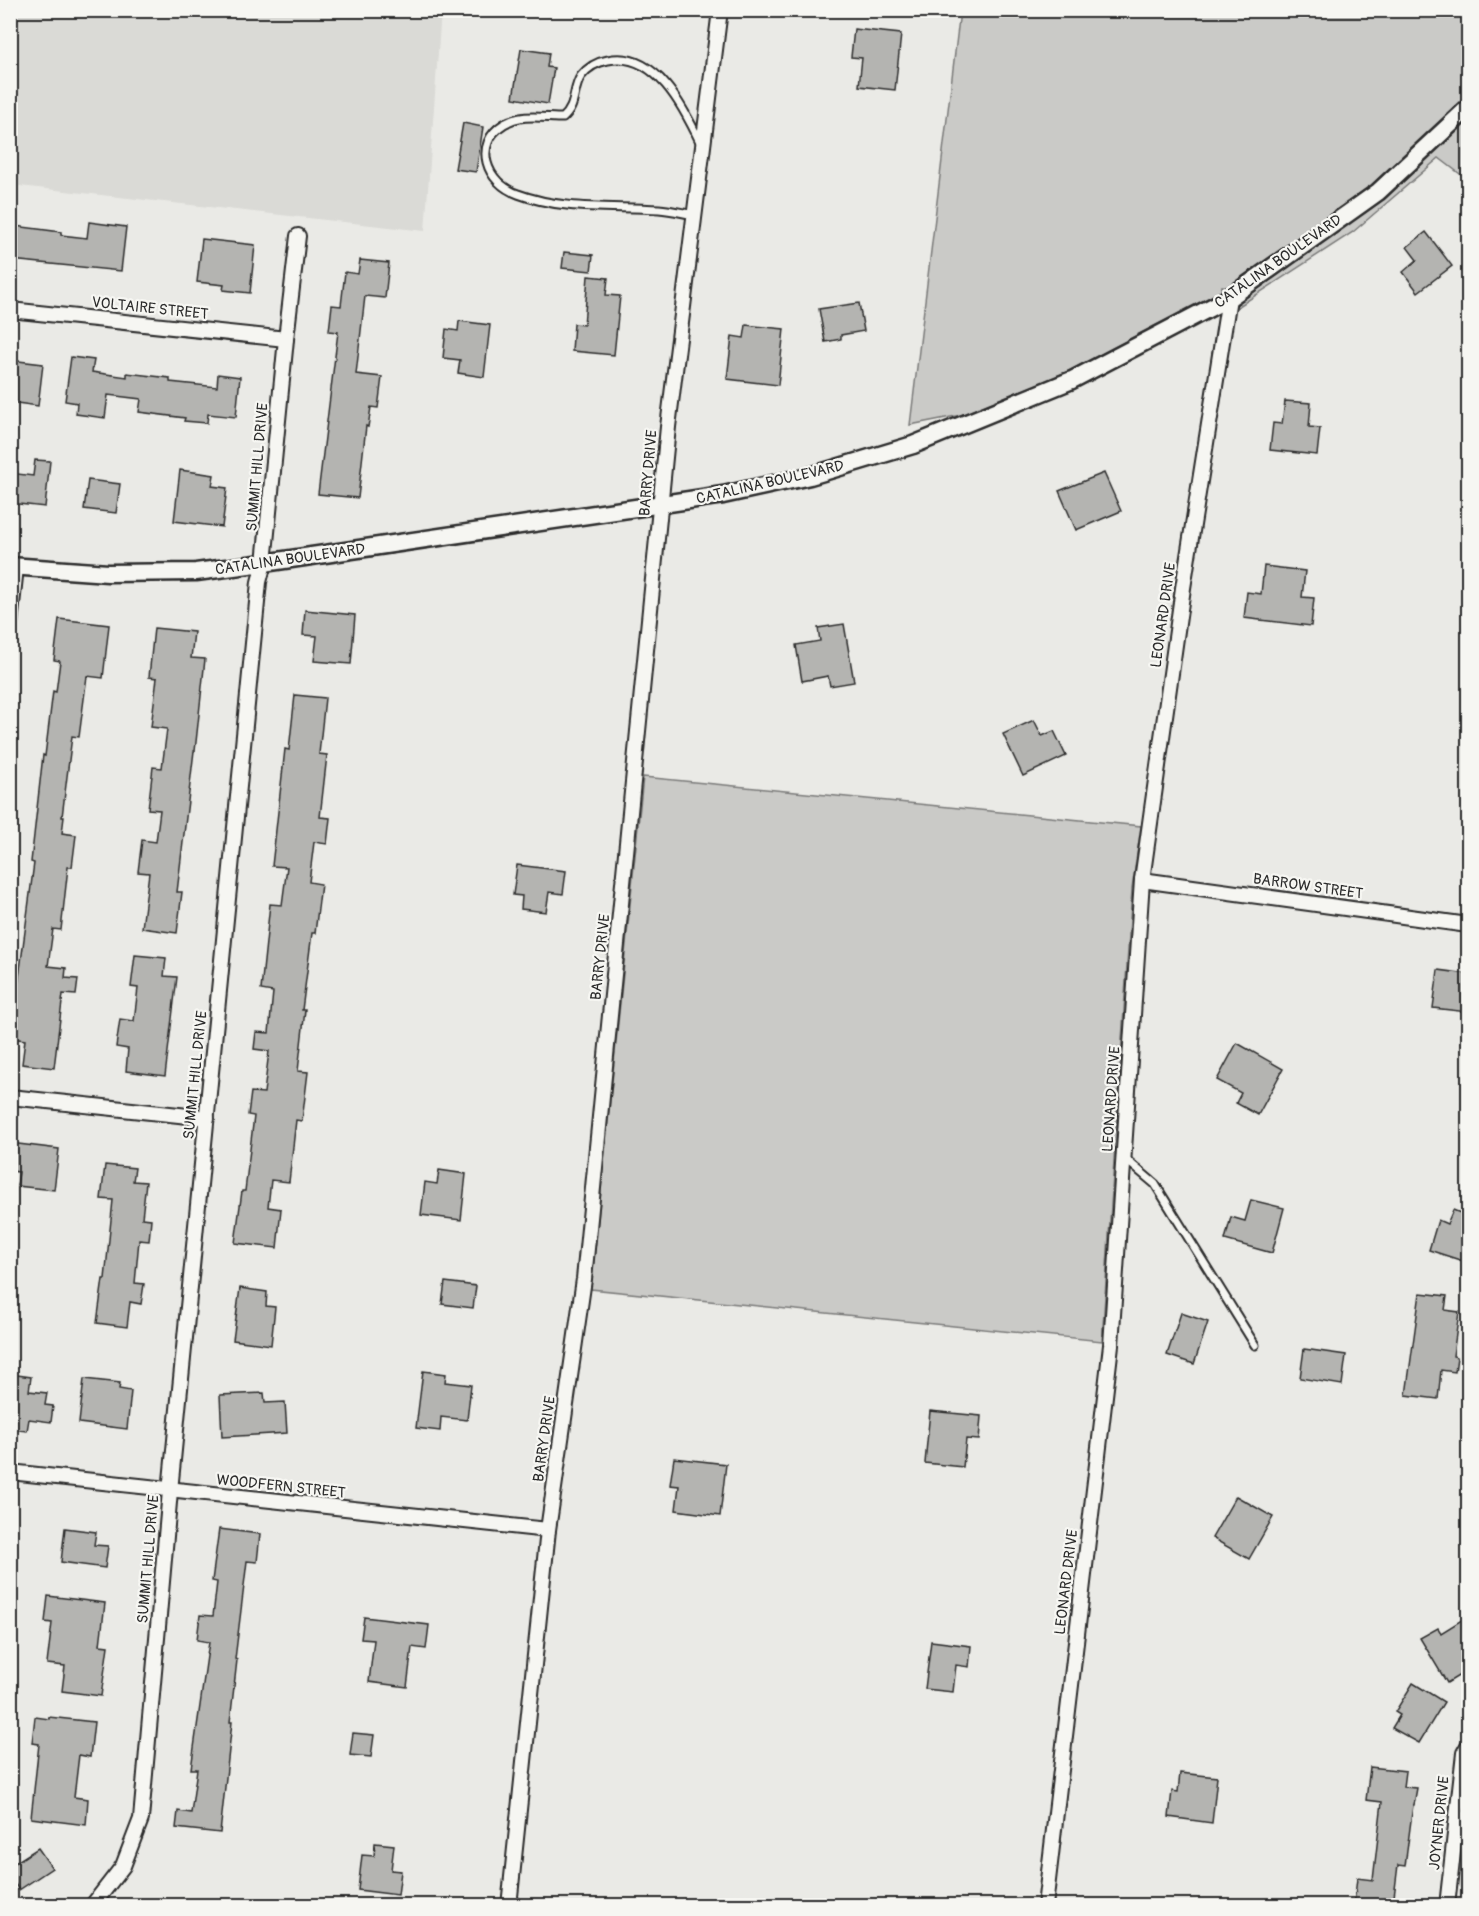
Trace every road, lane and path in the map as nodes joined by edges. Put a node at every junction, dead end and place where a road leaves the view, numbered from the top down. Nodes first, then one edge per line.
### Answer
1 (720, 10) edge
2 (1468, 108) edge
3 (703, 149) junction
4 (695, 215) junction
5 (298, 236) dead end
6 (1229, 298) junction
7 (10, 310) edge
8 (286, 339) junction
9 (662, 504) junction
10 (264, 563) junction
11 (13, 567) edge
12 (10, 624) edge
13 (1142, 880) junction
14 (1468, 925) edge
15 (10, 1097) edge
16 (207, 1118) junction
17 (1123, 1157) junction
18 (1255, 1345) dead end
19 (10, 1472) edge
20 (170, 1491) junction
21 (548, 1530) junction
22 (1468, 1746) edge
23 (92, 1905) edge
24 (509, 1905) edge
25 (1045, 1905) edge
26 (1447, 1905) edge

1 - 3 street, BARRY DRIVE
2 - 6 street, CATALINA BOULEVARD
3 - 4 street, BARRY DRIVE
3 - 4 lane
4 - 9 street, BARRY DRIVE
5 - 8 street, SUMMIT HILL DRIVE
6 - 9 street, CATALINA BOULEVARD
6 - 13 street, LEONARD DRIVE
7 - 8 street, VOLTAIRE STREET
8 - 10 street, SUMMIT HILL DRIVE
9 - 10 street, CATALINA BOULEVARD
9 - 21 street, BARRY DRIVE
10 - 11 street, CATALINA BOULEVARD
10 - 16 street, SUMMIT HILL DRIVE
11 - 12 street
13 - 14 street, BARROW STREET
13 - 17 street, LEONARD DRIVE
15 - 16 street
16 - 20 street, SUMMIT HILL DRIVE
17 - 18 lane
17 - 25 street, LEONARD DRIVE
19 - 20 street, WOODFERN STREET
20 - 21 street, WOODFERN STREET
20 - 23 street, SUMMIT HILL DRIVE
21 - 24 street, BARRY DRIVE
22 - 26 street, JOYNER DRIVE

